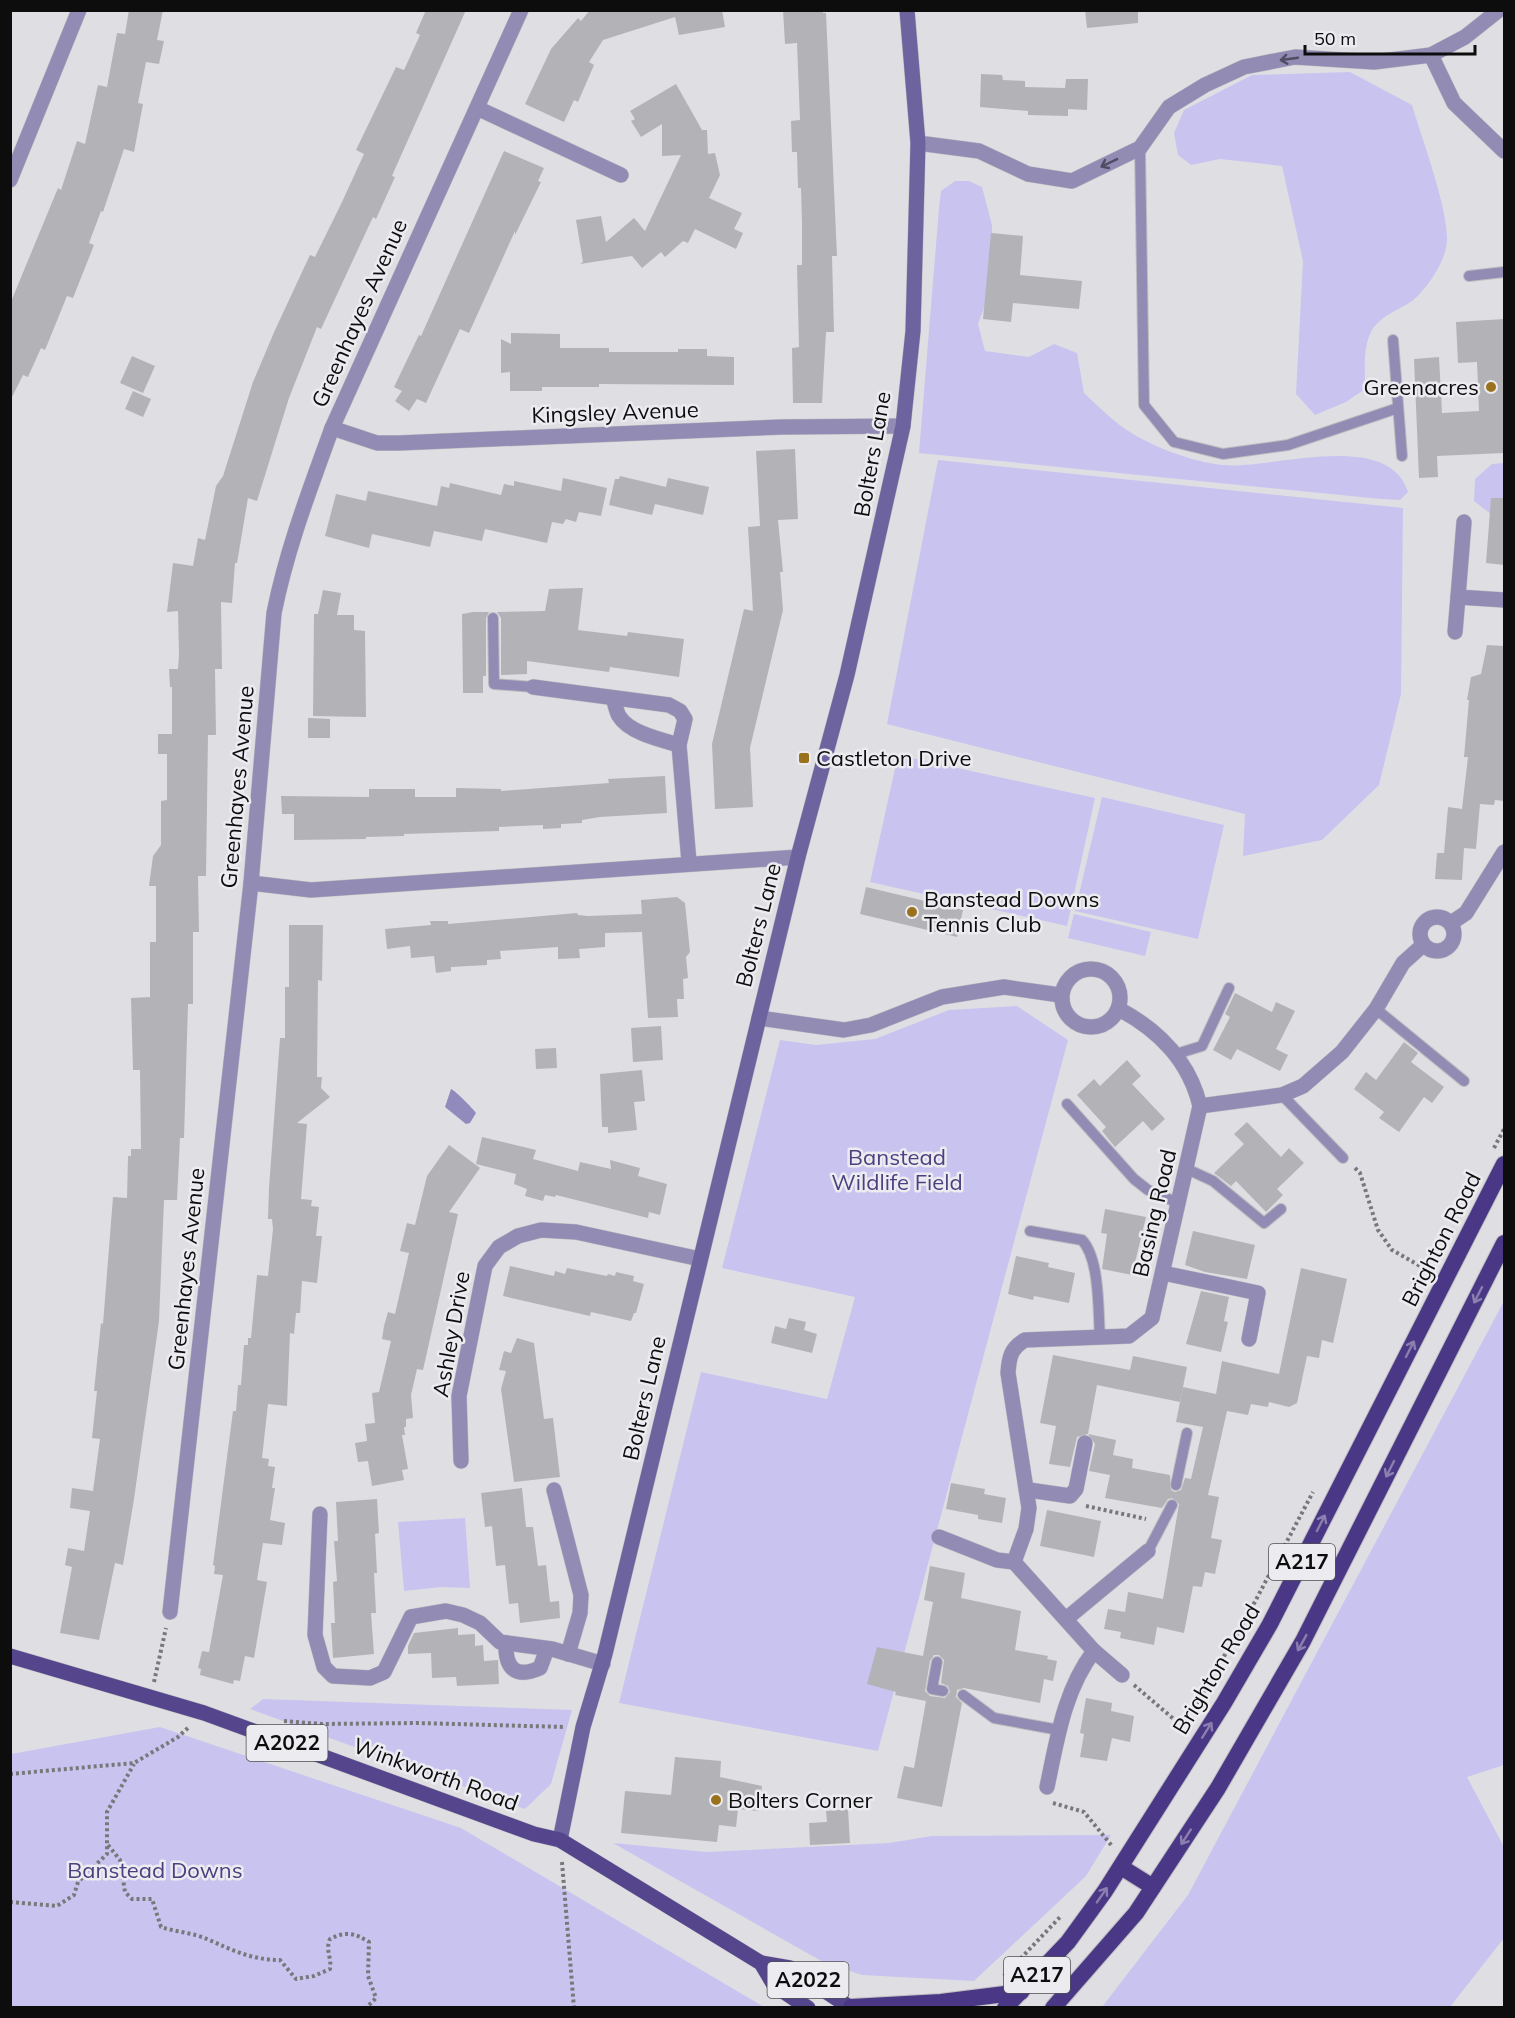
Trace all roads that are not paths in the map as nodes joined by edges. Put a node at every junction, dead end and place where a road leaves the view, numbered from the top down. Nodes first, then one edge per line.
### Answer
1 (79, 10) edge
2 (521, 10) edge
3 (907, 10) edge
4 (1499, 10) edge
5 (1431, 55) junction
6 (477, 108) junction
7 (918, 143) junction
8 (1140, 148) junction
9 (1504, 152) edge
10 (621, 175) dead end
11 (10, 180) edge
12 (1504, 272) edge
13 (1469, 276) dead end
14 (1393, 340) dead end
15 (1398, 408) junction
16 (903, 426) junction
17 (332, 428) junction
18 (1402, 456) dead end
19 (1464, 522) dead end
20 (1458, 597) junction
21 (1504, 600) edge
22 (493, 618) dead end
23 (1455, 632) dead end
24 (533, 687) joint
25 (613, 698) junction
26 (679, 745) junction
27 (1504, 852) edge
28 (798, 857) junction
29 (689, 862) junction
30 (251, 883) junction
31 (1451, 923) junction
32 (1423, 945) junction
33 (1229, 988) dead end
34 (1060, 995) junction
35 (1376, 1009) junction
36 (1119, 1010) junction
37 (759, 1018) junction
38 (1176, 1054) junction
39 (1464, 1081) dead end
40 (1282, 1095) junction
41 (1067, 1104) dead end
42 (1200, 1106) junction
43 (1343, 1158) road end
44 (1504, 1164) edge
45 (1187, 1169) junction
46 (1178, 1203) junction
47 (1281, 1209) dead end
48 (1030, 1231) dead end
49 (1504, 1243) edge
50 (700, 1258) junction
51 (1163, 1273) junction
52 (1100, 1338) junction
53 (1249, 1339) dead end
54 (1187, 1432) dead end
55 (1085, 1443) dead end
56 (461, 1461) dead end
57 (1176, 1485) dead end
58 (554, 1490) dead end
59 (1029, 1490) junction
60 (1172, 1505) dead end
61 (320, 1514) dead end
62 (939, 1536) dead end
63 (1148, 1551) joint
64 (1014, 1562) junction
65 (170, 1612) road end
66 (1066, 1619) junction
67 (506, 1643) junction
68 (549, 1649) junction
69 (1094, 1651) junction
70 (568, 1654) junction
71 (10, 1656) edge
72 (937, 1662) dead end
73 (603, 1664) junction
74 (1122, 1675) road end
75 (943, 1691) dead end
76 (963, 1695) dead end
77 (1059, 1730) junction
78 (1047, 1787) road end
79 (560, 1840) junction
80 (1121, 1867) junction
81 (1153, 1887) junction
82 (761, 1963) junction
83 (1022, 1992) junction
84 (1059, 2003) edge
85 (808, 2007) edge
86 (851, 2007) edge
87 (1005, 2007) edge

1 - 11 street
2 - 6 street, Greenhayes Avenue
3 - 7 main road, Bolters Lane
4 - 5 street
5 -> 8 street
5 - 9 street
6 - 10 street
6 - 17 street, Greenhayes Avenue
8 -> 7 street
7 - 16 main road, Bolters Lane
8 - 15 lane
12 - 13 lane
14 - 15 lane
15 - 18 lane
16 - 17 street, Kingsley Avenue
16 - 28 main road, Bolters Lane
17 - 30 street, Greenhayes Avenue
19 - 20 street
20 - 21 street
20 - 23 street
22 - 24 lane
24 - 25 street
25 - 26 street
25 - 26 street
26 - 29 street
27 - 31 street
28 - 29 street
28 - 37 main road, Bolters Lane
29 - 30 street
30 - 65 street, Greenhayes Avenue
31 - 32 street
31 - 32 street
32 - 35 street
33 - 38 lane
34 - 36 street
34 - 36 street
34 - 37 street
35 - 39 lane
35 - 40 street
36 - 38 street
37 - 50 main road, Bolters Lane
38 - 42 street
40 - 42 street
40 - 43 lane
41 - 46 lane
42 - 45 street, Basing Road
80 -> 44 highway, Brighton Road / A217
45 - 46 street, Basing Road
45 - 47 lane
46 - 51 street, Basing Road
48 - 52 lane
49 -> 81 highway, A217
50 - 56 street, Ashley Drive
50 - 73 main road, Bolters Lane
51 - 52 street, Basing Road
51 - 53 street
52 - 59 street, Basing Road
54 - 57 lane
55 - 59 street
58 - 70 street
59 - 64 street
60 - 63 lane
61 - 67 street
62 - 64 street
63 - 66 street
64 - 66 street
66 - 69 street
67 - 68 street
67 - 68 street
68 - 70 street
69 - 74 street
69 - 77 street
70 - 73 street
71 - 79 main road, Winkworth Road / A2022
72 - 75 lane
73 - 79 main road, Bolters Lane
76 - 77 lane
77 - 78 street
79 - 82 main road, Winkworth Road / A2022
80 - 81 highway
83 -> 80 highway, Brighton Road / A217
81 - 84 highway, A217
82 - 85 main road, Winkworth Road / A2022
82 - 86 main road, A2022
83 - 86 highway
83 - 87 highway, Brighton Road / A217

